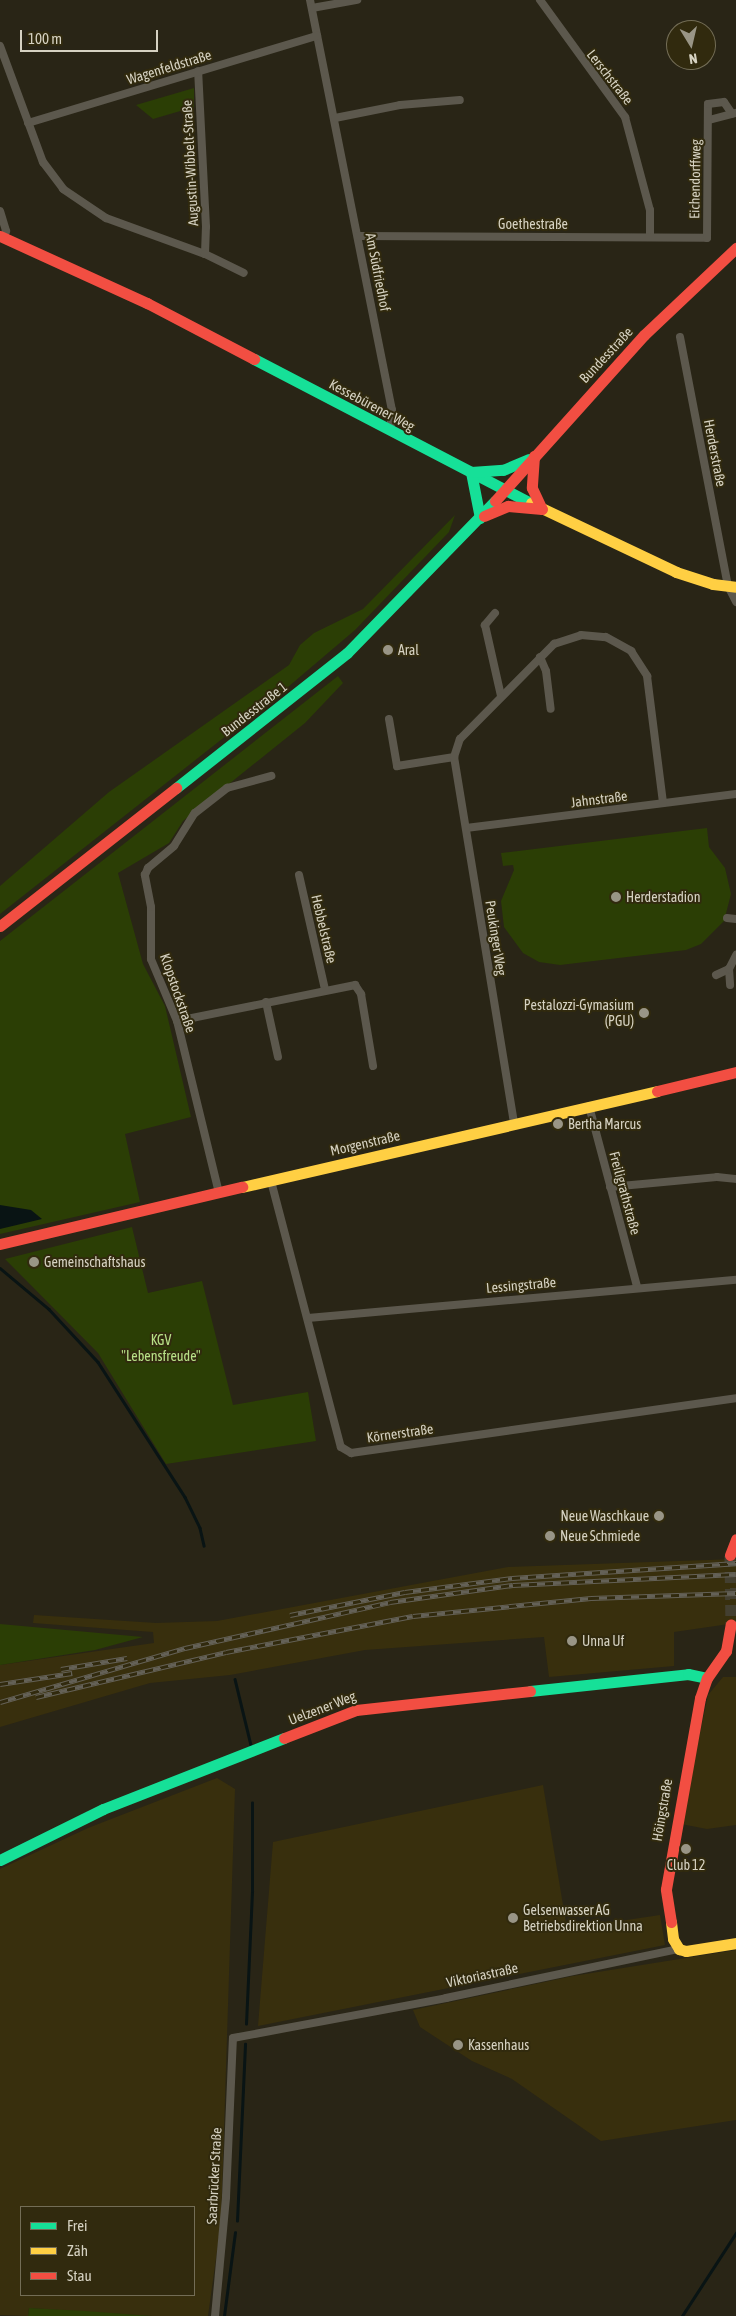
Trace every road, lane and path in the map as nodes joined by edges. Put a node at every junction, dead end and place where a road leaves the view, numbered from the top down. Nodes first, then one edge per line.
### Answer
1 (357, 0) edge
2 (540, 0) edge
3 (311, 4) edge
4 (317, 36) junction
5 (0, 46) edge
6 (198, 71) junction
7 (460, 100) dead end
8 (734, 113) edge
9 (334, 118) junction
10 (709, 120) junction
11 (28, 123) junction
12 (0, 211) edge
13 (358, 236) junction
14 (2, 237) edge
15 (650, 237) junction
16 (707, 238) joint
17 (736, 248) edge
18 (205, 254) junction
19 (244, 273) dead end
20 (680, 337) dead end
21 (390, 431) junction
22 (534, 456) junction
23 (471, 472) junction
24 (504, 490) junction
25 (542, 509) junction
26 (480, 518) junction
27 (732, 586) edge
28 (736, 602) edge
29 (495, 613) dead end
30 (540, 657) junction
31 (501, 696) junction
32 (551, 709) dead end
33 (389, 719) dead end
34 (454, 756) junction
35 (271, 776) dead end
36 (736, 794) edge
37 (663, 803) junction
38 (466, 828) junction
39 (299, 875) dead end
40 (727, 918) dead end
41 (736, 919) edge
42 (0, 926) edge
43 (736, 955) edge
44 (729, 969) junction
45 (716, 975) dead end
46 (730, 985) dead end
47 (325, 989) junction
48 (266, 1002) junction
49 (178, 1021) junction
50 (278, 1057) dead end
51 (373, 1066) dead end
52 (736, 1072) edge
53 (589, 1106) junction
54 (514, 1123) junction
55 (734, 1179) dead end
56 (271, 1181) junction
57 (610, 1188) junction
58 (219, 1193) junction
59 (0, 1244) edge
60 (736, 1280) edge
61 (637, 1287) junction
62 (308, 1318) junction
63 (736, 1398) edge
64 (736, 1539) edge
65 (730, 1555) tunnel mouth
66 (731, 1624) dead end
67 (707, 1678) junction
68 (0, 1860) edge
69 (736, 1943) edge
70 (679, 1949) junction
71 (232, 2038) joint
72 (215, 2316) edge

1 - 3 street
2 - 15 street, Lerschstraße
3 - 4 street, Am Südfriedhof
4 - 6 street, Wagenfeldstraße
4 - 9 street, Am Südfriedhof
5 - 11 street, Augustin-Wibbelt-Straße
6 - 11 street, Wagenfeldstraße
6 - 18 street, Augustin-Wibbelt-Straße
7 - 9 street
8 - 10 street, Eichendorffweg
8 - 10 street, Eichendorffweg
9 - 13 street, Am Südfriedhof
10 - 16 street, Eichendorffweg
11 - 18 street, Augustin-Wibbelt-Straße
12 - 14 street
13 - 15 street, Goethestraße
13 - 21 street, Am Südfriedhof
14 - 21 main road, Kessebürener Weg
15 - 16 street, Goethestraße
17 - 22 main road, Bundesstraße
18 - 19 street, Augustin-Wibbelt-Straße
20 - 27 street, Herderstraße
21 - 23 main road, Kessebürener Weg
22 - 23 main road
22 - 24 main road, Bundesstraße
22 - 25 main road
23 - 24 main road, Kessebürener Weg
23 - 26 main road
24 - 25 main road, Kessebürener Weg
24 - 26 main road, Bundesstraße 1
25 - 26 main road
25 - 27 main road, Kessebürener Weg
26 - 42 main road, Bundesstraße 1
27 - 28 street, Herderstraße
29 - 31 street
30 - 31 street
30 - 32 street
30 - 37 street
31 - 34 street
33 - 34 street
34 - 38 street, Peukinger Weg
35 - 49 street, Klopstockstraße
36 - 37 street, Jahnstraße
37 - 38 street, Jahnstraße
38 - 54 street, Peukinger Weg
39 - 47 street, Hebbelstraße
40 - 41 street
43 - 44 street
44 - 45 street
44 - 46 street
47 - 48 street
47 - 51 street
48 - 49 street
48 - 50 street
49 - 58 street, Klopstockstraße
52 - 53 main road, Morgenstraße
53 - 54 main road, Morgenstraße
53 - 57 street, Freiligrathstraße
54 - 56 main road, Morgenstraße
55 - 57 street
56 - 58 main road, Morgenstraße
56 - 62 street, Körnerstraße
57 - 61 street, Freiligrathstraße
58 - 59 main road, Morgenstraße
60 - 61 street, Lessingstraße
61 - 62 street, Lessingstraße
62 - 63 street, Körnerstraße
64 - 65 main road
66 - 67 main road, Höingstraße
67 - 68 main road, Uelzener Weg
67 - 70 main road, Höingstraße
69 - 70 main road, Viktoriastraße
70 - 71 street, Viktoriastraße
71 - 72 street, Saarbrücker Straße

